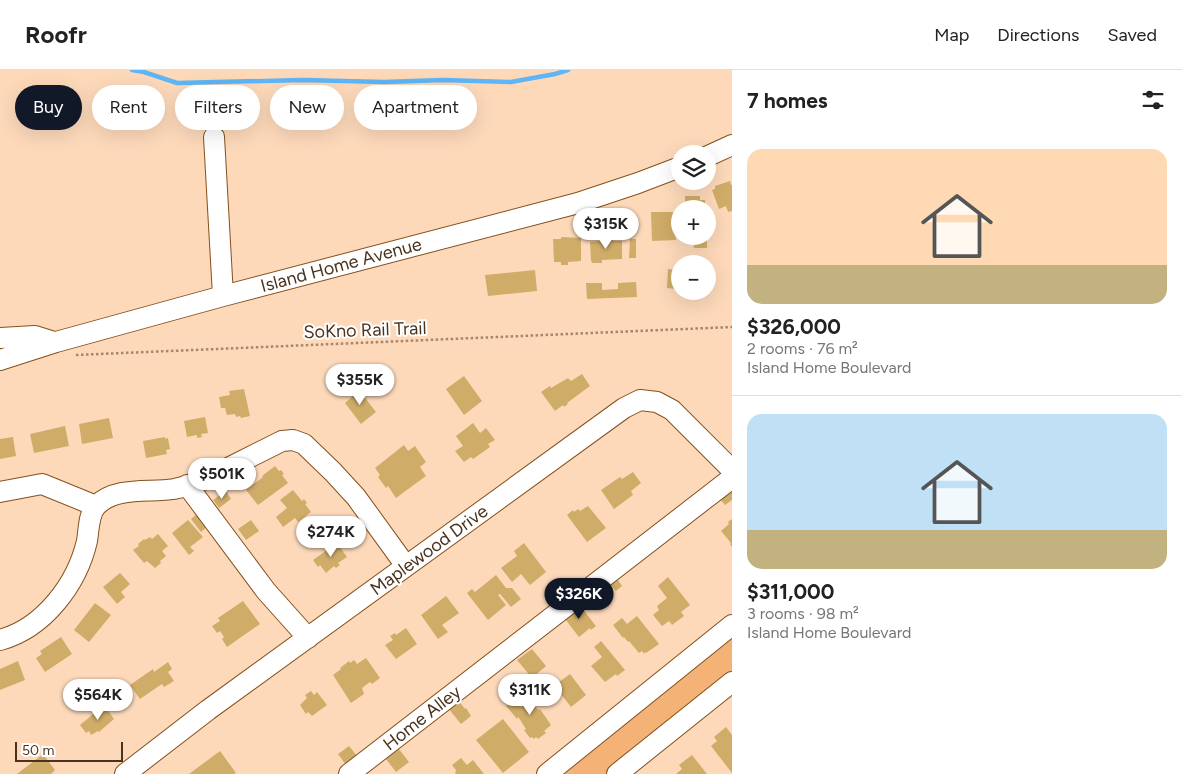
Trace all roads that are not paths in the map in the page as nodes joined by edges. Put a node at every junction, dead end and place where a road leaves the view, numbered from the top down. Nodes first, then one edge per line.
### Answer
1 (214, 137) dead end
2 (732, 145) edge
3 (716, 152) edge
4 (671, 170) edge
5 (223, 296) junction
6 (0, 338) edge
7 (56, 342) junction
8 (0, 360) edge
9 (732, 470) edge
10 (732, 478) edge
11 (187, 485) junction
12 (0, 492) edge
13 (96, 506) junction
14 (406, 566) junction
15 (732, 625) edge
16 (308, 638) junction
17 (0, 640) edge
18 (732, 682) edge
19 (125, 774) edge
20 (349, 774) edge
21 (547, 774) edge
22 (617, 774) edge

1 - 5 street
2 - 3 street
4 - 5 street, Island Home Avenue
5 - 7 street, Island Home Avenue
6 - 7 street
7 - 8 street, Island Home Avenue
9 - 14 street, Maplewood Drive
10 - 20 street, Home Alley
11 - 13 street
11 - 14 street
11 - 16 street
12 - 13 street
13 - 17 street
14 - 16 street, Maplewood Drive
15 - 21 street
16 - 19 street, Maplewood Drive
18 - 22 street

